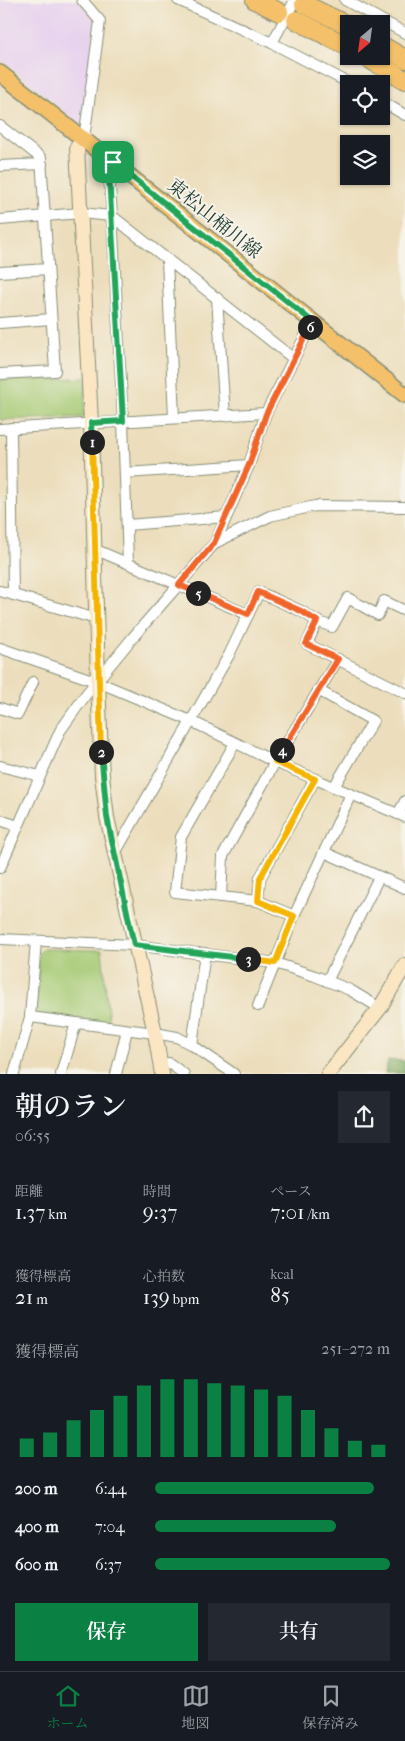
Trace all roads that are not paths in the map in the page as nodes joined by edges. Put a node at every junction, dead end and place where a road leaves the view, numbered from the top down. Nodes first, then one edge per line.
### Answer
1 (82, 0) edge
2 (178, 0) edge
3 (255, 0) edge
4 (345, 0) edge
5 (300, 2) edge
6 (279, 12) dead end
7 (296, 20) dead end
8 (340, 22) edge
9 (405, 33) edge
10 (340, 42) edge
11 (272, 43) junction
12 (390, 50) edge
13 (405, 59) edge
14 (379, 65) edge
15 (0, 73) edge
16 (340, 79) edge
17 (405, 80) edge
18 (390, 106) edge
19 (405, 115) edge
20 (0, 126) edge
21 (84, 139) junction
22 (113, 162) junction
23 (42, 164) junction
24 (0, 166) edge
25 (80, 213) junction
26 (112, 216) junction
27 (44, 217) junction
28 (0, 220) edge
29 (167, 259) junction
30 (48, 269) junction
31 (0, 272) edge
32 (217, 298) junction
33 (51, 319) junction
34 (313, 322) junction
35 (0, 323) edge
36 (294, 359) junction
37 (0, 374) edge
38 (405, 394) edge
39 (266, 414) junction
40 (225, 416) junction
41 (174, 418) junction
42 (123, 421) junction
43 (91, 423) junction
44 (5, 429) edge
45 (249, 465) junction
46 (125, 473) junction
47 (405, 507) edge
48 (226, 517) junction
49 (127, 525) junction
50 (214, 543) junction
51 (94, 549) junction
52 (128, 563) junction
53 (179, 585) junction
54 (0, 591) edge
55 (13, 595) junction
56 (405, 612) edge
57 (248, 614) junction
58 (96, 619) junction
59 (317, 621) junction
60 (0, 648) edge
61 (338, 659) junction
62 (33, 682) dead end
63 (98, 682) junction
64 (318, 690) junction
65 (405, 693) edge
66 (0, 708) edge
67 (191, 721) junction
68 (235, 743) junction
69 (275, 762) junction
70 (0, 766) edge
71 (40, 776) junction
72 (315, 779) junction
73 (334, 787) junction
74 (351, 794) junction
75 (405, 801) edge
76 (402, 815) edge
77 (0, 820) edge
78 (18, 826) junction
79 (324, 852) junction
80 (114, 855) junction
81 (0, 868) edge
82 (379, 877) junction
83 (405, 888) edge
84 (220, 897) junction
85 (258, 901) junction
86 (294, 916) junction
87 (0, 939) edge
88 (36, 941) junction
89 (134, 945) junction
90 (205, 954) junction
91 (275, 963) junction
92 (403, 974) edge
93 (327, 981) junction
94 (258, 1006) dead end
95 (380, 1008) junction
96 (30, 1017) junction
97 (76, 1023) junction
98 (127, 1030) junction
99 (155, 1033) junction
100 (192, 1045) junction
101 (161, 1069) edge
102 (14, 1074) edge
103 (61, 1074) edge
104 (116, 1074) edge
105 (184, 1074) edge
106 (234, 1074) edge
107 (328, 1074) edge

1 - 21 street
2 - 11 street
3 - 6 highway
4 - 9 street
5 - 8 highway
5 - 11 street
7 - 10 highway
11 - 16 street
12 - 13 highway
14 - 17 highway
15 - 21 main road, 東松山桶川線
18 - 19 street
20 - 23 street
21 - 22 main road, 東松山桶川線
21 - 25 street
22 - 26 street
22 - 34 main road, 東松山桶川線
23 - 24 street
23 - 27 street
25 - 26 street
25 - 27 street
25 - 43 street
26 - 29 street
26 - 42 street
27 - 28 street
27 - 30 street
29 - 32 street
29 - 41 street
30 - 31 street
30 - 33 street
32 - 36 street
32 - 40 street
33 - 35 street
33 - 37 street
34 - 36 street
34 - 38 main road, 東松山桶川線
36 - 39 street
39 - 40 street
39 - 45 street
40 - 41 street
41 - 42 street
42 - 43 street
42 - 46 street
43 - 44 street
43 - 51 street
44 - 55 street
45 - 46 street
45 - 48 street
46 - 49 street
47 - 50 street
48 - 49 street
48 - 50 street
49 - 52 street
50 - 53 street
51 - 52 street
51 - 58 street
52 - 53 street
53 - 57 street
53 - 63 street
54 - 55 street
55 - 58 street
56 - 59 street
57 - 59 street
57 - 67 street
58 - 63 street
59 - 61 street
60 - 63 street
61 - 64 street
61 - 65 street
62 - 66 street
63 - 67 street
63 - 71 street
63 - 80 street
64 - 69 street
64 - 73 street
67 - 68 street
67 - 80 street
68 - 69 street
68 - 84 street
69 - 72 street
69 - 84 street
70 - 71 street
71 - 78 street
72 - 73 street
72 - 85 street
73 - 74 street
74 - 76 street
74 - 79 street
75 - 76 street
77 - 78 street
78 - 81 street
79 - 82 street
79 - 86 street
80 - 89 street
82 - 83 street
82 - 93 street
84 - 85 street
85 - 86 street
86 - 91 street
87 - 88 street
88 - 89 street
88 - 96 street
89 - 90 street
89 - 99 street
90 - 91 street
90 - 100 street
91 - 93 street
91 - 94 street
92 - 95 street
93 - 95 street
95 - 107 street
96 - 97 street
96 - 102 street
97 - 98 street
97 - 103 street
98 - 99 street
98 - 104 street
99 - 100 street
99 - 101 street
100 - 106 street
101 - 105 street

